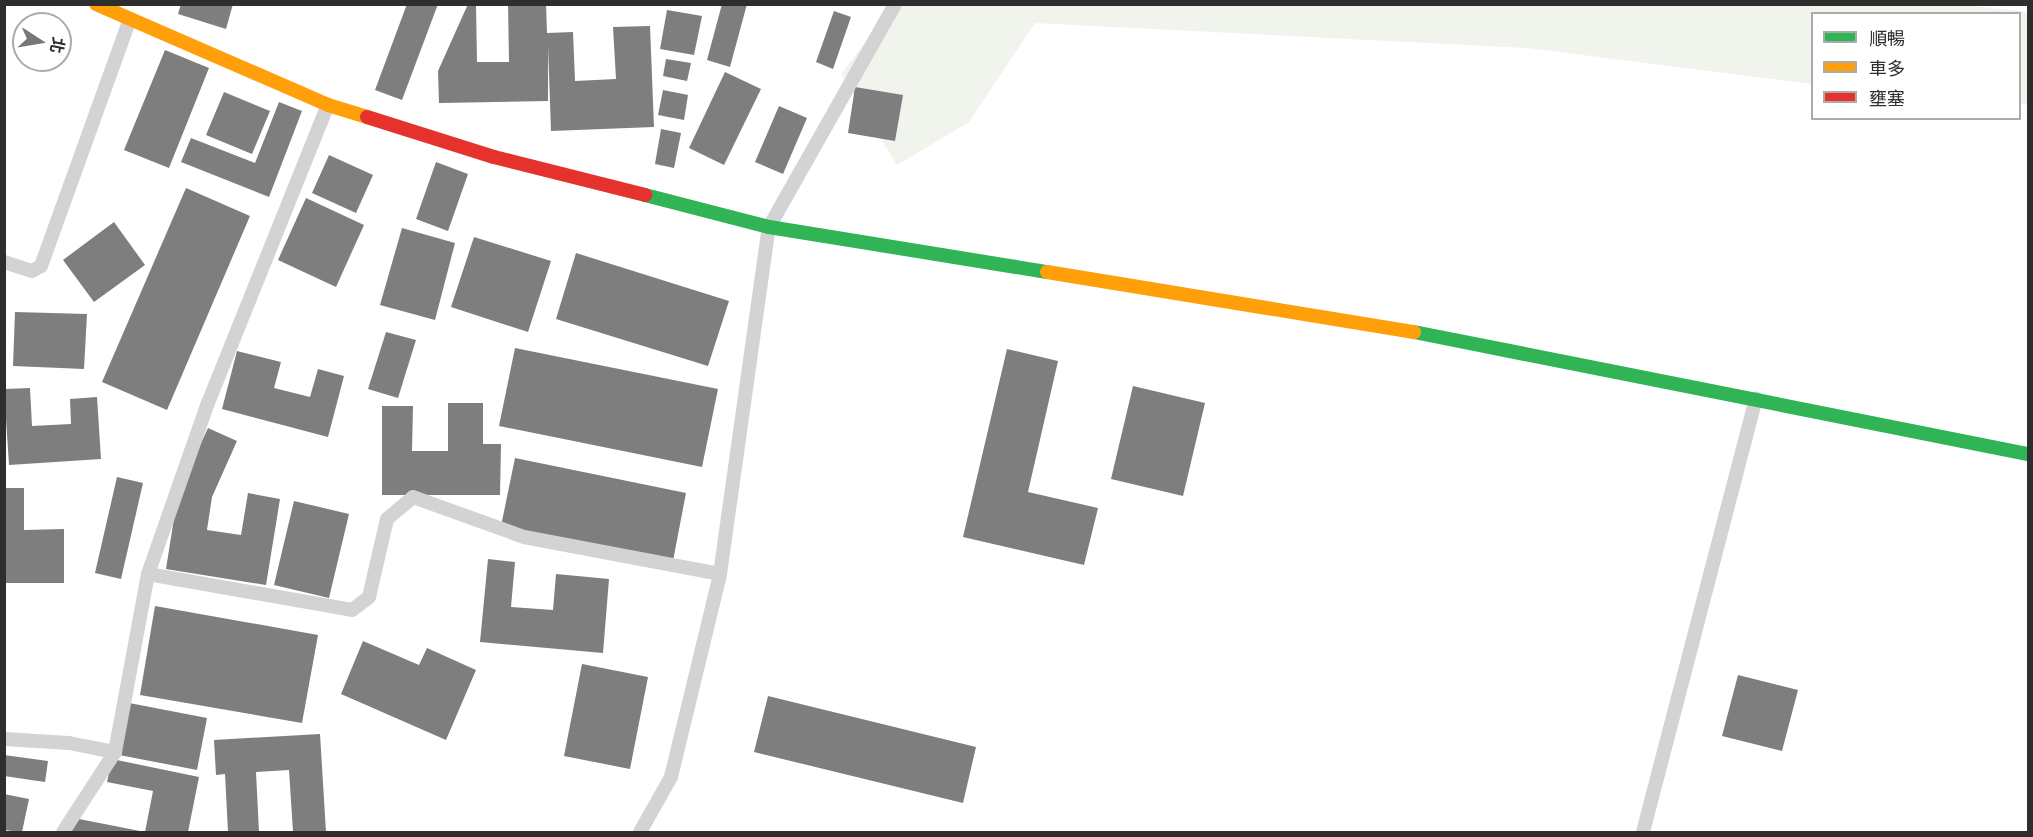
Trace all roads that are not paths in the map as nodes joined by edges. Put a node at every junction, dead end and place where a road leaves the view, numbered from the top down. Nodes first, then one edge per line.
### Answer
1 (96, 4) edge
2 (895, 4) edge
3 (129, 22) junction
4 (328, 105) junction
5 (769, 227) junction
6 (4, 262) edge
7 (1757, 397) junction
8 (2028, 454) edge
9 (148, 574) junction
10 (720, 574) junction
11 (4, 739) edge
12 (115, 752) junction
13 (63, 832) edge
14 (640, 832) edge
15 (1643, 832) edge

1 - 3 street
2 - 5 lane
3 - 4 street
3 - 6 lane
4 - 5 street
4 - 9 lane
5 - 7 street
5 - 10 lane
7 - 8 street
7 - 15 lane
9 - 10 lane
9 - 12 lane
10 - 14 lane
11 - 12 lane
12 - 13 lane

